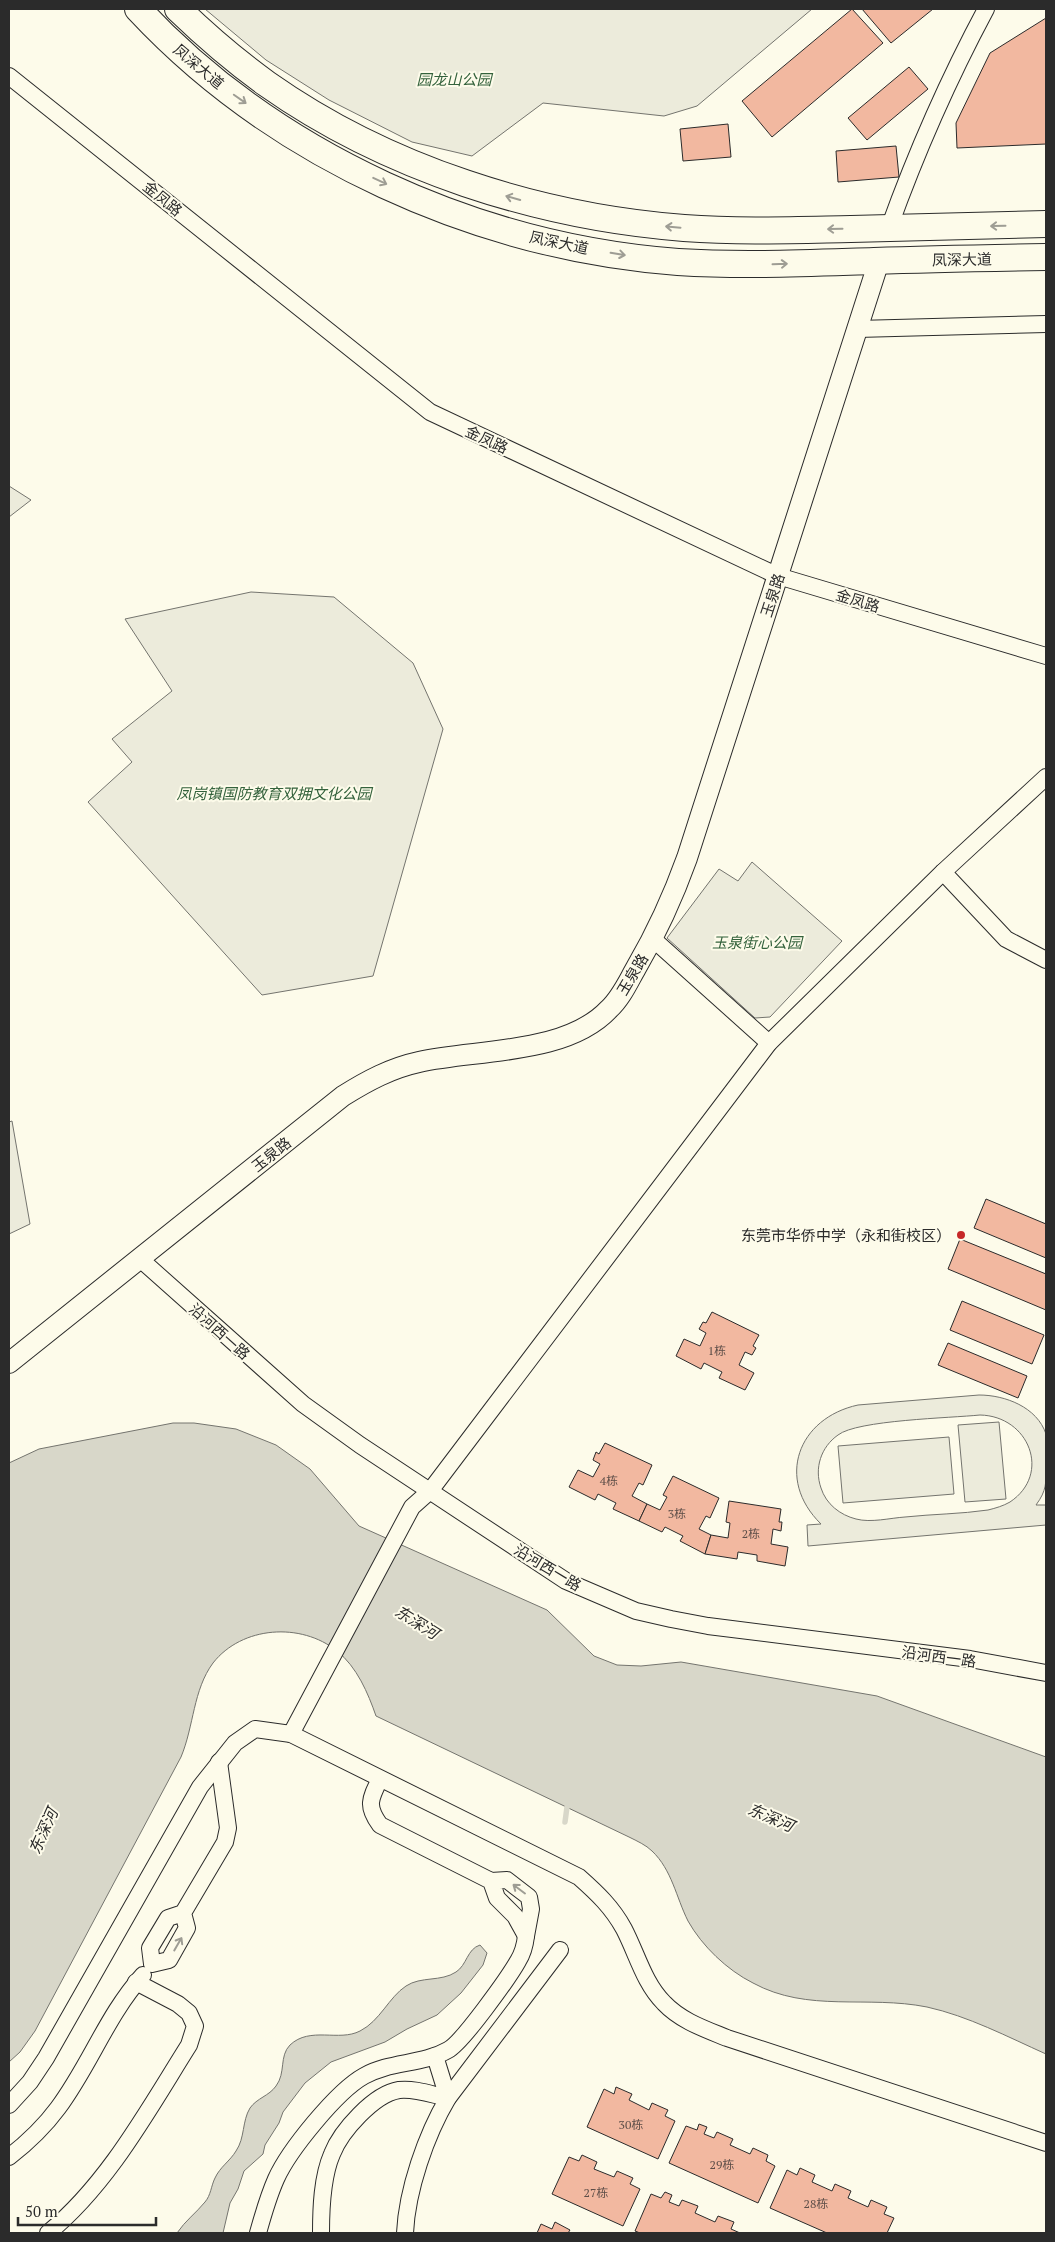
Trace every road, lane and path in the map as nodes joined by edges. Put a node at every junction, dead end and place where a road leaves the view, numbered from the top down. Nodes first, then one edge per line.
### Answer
1 (138, 9) edge
2 (178, 9) edge
3 (986, 9) edge
4 (9, 76) edge
5 (1046, 224) edge
6 (889, 228) junction
7 (1046, 257) edge
8 (879, 261) junction
9 (1046, 324) edge
10 (858, 329) junction
11 (778, 576) junction
12 (1046, 656) edge
13 (1046, 777) edge
14 (943, 872) junction
15 (653, 939) junction
16 (1046, 960) edge
17 (768, 1043) junction
18 (139, 1258) junction
19 (9, 1363) edge
20 (430, 1491) junction
21 (1046, 1673) edge
22 (291, 1734) junction
23 (219, 1762) junction
24 (380, 1779) junction
25 (491, 1881) junction
26 (526, 1936) junction
27 (560, 1950) dead end
28 (136, 1982) junction
29 (435, 2056) junction
30 (448, 2098) junction
31 (9, 2105) edge
32 (1046, 2142) edge
33 (9, 2157) edge
34 (48, 2233) edge
35 (258, 2233) edge
36 (321, 2233) edge
37 (405, 2233) edge

1 -> 8 main road, 凤深大道
6 -> 2 main road, 凤深大道
3 - 6 street
4 - 11 street, 金凤路
5 -> 6 main road, 凤深大道
7 - 8 main road, 凤深大道
8 - 10 street, 玉泉路
9 - 10 street
10 - 11 street, 玉泉路
11 - 12 street, 金凤路
11 - 15 street, 玉泉路
13 - 14 street
14 - 16 street
14 - 17 street
15 - 17 street
15 - 18 street, 玉泉路
17 - 20 street
18 - 19 street, 玉泉路
18 - 20 street, 沿河西一路
20 - 21 street, 沿河西一路
20 - 22 street
22 - 23 street
22 - 24 street
23 - 28 street
23 - 31 street
24 - 25 street
24 - 32 street
25 - 26 street
26 -> 25 street
26 - 29 street
27 - 30 street
28 - 33 street
28 - 34 street
29 - 30 street
29 - 35 street
30 - 36 street
30 - 37 street

